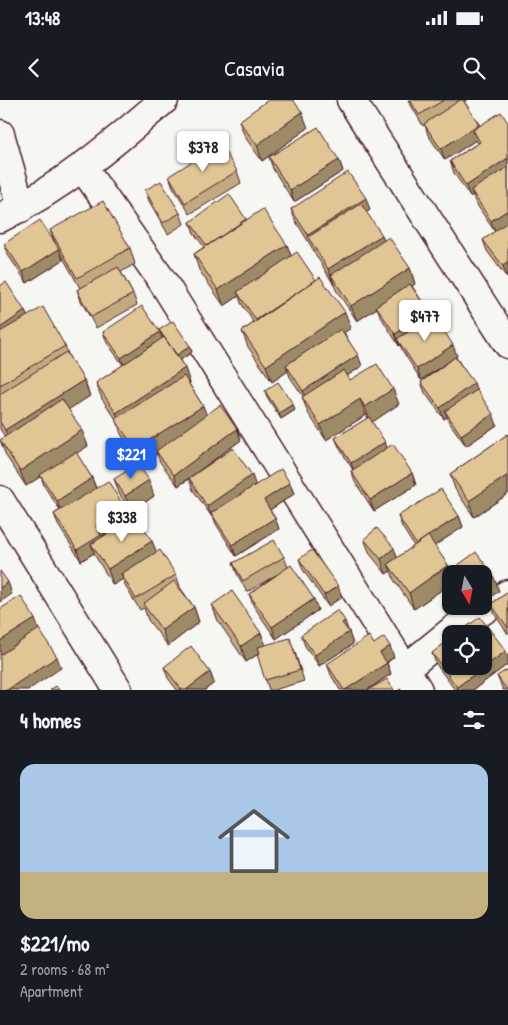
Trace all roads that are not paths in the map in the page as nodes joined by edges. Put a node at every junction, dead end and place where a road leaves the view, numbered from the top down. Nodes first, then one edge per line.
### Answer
1 (164, 100) edge
2 (351, 100) edge
3 (0, 134) edge
4 (83, 168) junction
5 (11, 213) edge
6 (508, 344) edge
7 (0, 500) edge
8 (508, 594) edge
9 (411, 680) edge
10 (118, 690) edge
11 (374, 690) edge

1 - 4 street
2 - 6 street
3 - 5 street
4 - 5 street
4 - 9 street
7 - 10 street
8 - 9 street
9 - 11 street

